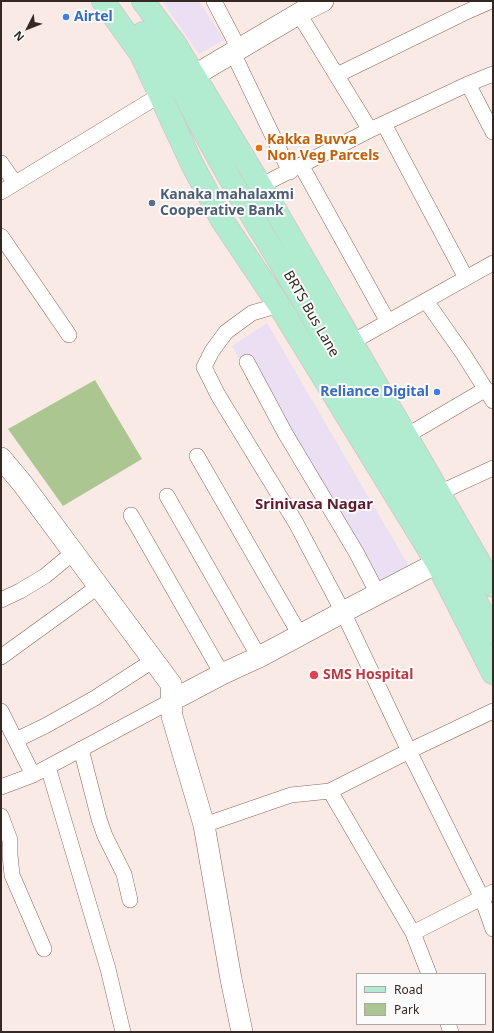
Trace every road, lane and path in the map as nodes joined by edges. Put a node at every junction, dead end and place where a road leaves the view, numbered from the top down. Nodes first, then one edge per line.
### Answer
1 (103, 1) edge
2 (121, 1) edge
3 (143, 1) edge
4 (214, 1) edge
5 (491, 1) edge
6 (306, 7) edge
7 (236, 51) junction
8 (493, 74) edge
9 (337, 75) junction
10 (186, 80) junction
11 (468, 84) junction
12 (160, 95) junction
13 (377, 127) junction
14 (493, 132) edge
15 (1, 163) edge
16 (295, 168) junction
17 (15, 184) junction
18 (260, 186) junction
19 (1, 192) edge
20 (1, 236) edge
21 (493, 263) edge
22 (466, 278) junction
23 (426, 301) junction
24 (279, 305) junction
25 (388, 322) junction
26 (69, 335) dead end
27 (352, 342) junction
28 (247, 362) dead end
29 (489, 395) edge
30 (406, 436) junction
31 (197, 456) dead end
32 (1, 458) edge
33 (493, 468) edge
34 (439, 493) junction
35 (167, 496) dead end
36 (131, 515) dead end
37 (74, 552) junction
38 (437, 564) junction
39 (99, 586) junction
40 (493, 586) edge
41 (378, 594) junction
42 (1, 600) edge
43 (343, 612) junction
44 (493, 632) edge
45 (300, 635) junction
46 (1, 657) edge
47 (259, 657) junction
48 (154, 660) junction
49 (493, 673) edge
50 (222, 674) junction
51 (171, 701) junction
52 (1, 711) edge
53 (493, 711) edge
54 (16, 740) junction
55 (81, 750) junction
56 (409, 751) junction
57 (48, 767) junction
58 (33, 776) junction
59 (1, 787) edge
60 (330, 791) junction
61 (1, 816) edge
62 (204, 825) junction
63 (488, 895) edge
64 (130, 900) dead end
65 (493, 929) edge
66 (413, 933) junction
67 (44, 949) dead end
68 (429, 973) edge
69 (123, 1032) edge
70 (242, 1032) edge

1 - 12 main road
2 - 10 main road, BRTS Bus Lane
3 - 10 main road
4 - 7 street
5 - 9 street
6 - 7 street
6 - 9 street
7 - 10 street
7 - 16 street
8 - 11 street
9 - 13 street
10 - 12 street
10 - 18 main road
10 - 44 main road, BRTS Bus Lane
11 - 13 street
11 - 14 street
12 - 17 street
12 - 24 main road
13 - 16 street
13 - 22 street
15 - 17 street
16 - 18 street
16 - 25 street
17 - 19 street
18 - 27 main road
20 - 26 street
21 - 22 street
22 - 23 street
23 - 25 street
23 - 29 street
24 - 38 main road
24 - 43 street
25 - 27 street
27 - 30 main road
28 - 41 street
29 - 30 street
30 - 34 main road
31 - 45 street
32 - 37 street
33 - 34 street
34 - 40 main road
35 - 47 street
36 - 50 street
37 - 39 street
37 - 42 street
38 - 41 street
38 - 49 main road
39 - 46 street
39 - 48 street
41 - 43 street
43 - 45 street
43 - 56 street
45 - 47 street
47 - 50 street
48 - 51 street
48 - 54 street
50 - 51 street
51 - 55 street
51 - 62 street
52 - 54 street
53 - 56 street
54 - 58 street
55 - 57 street
55 - 64 street
56 - 60 street
56 - 63 street
57 - 58 street
57 - 69 street
58 - 59 street
60 - 62 street
60 - 66 street
61 - 67 street
62 - 70 street
63 - 65 street
63 - 66 street
66 - 68 street

